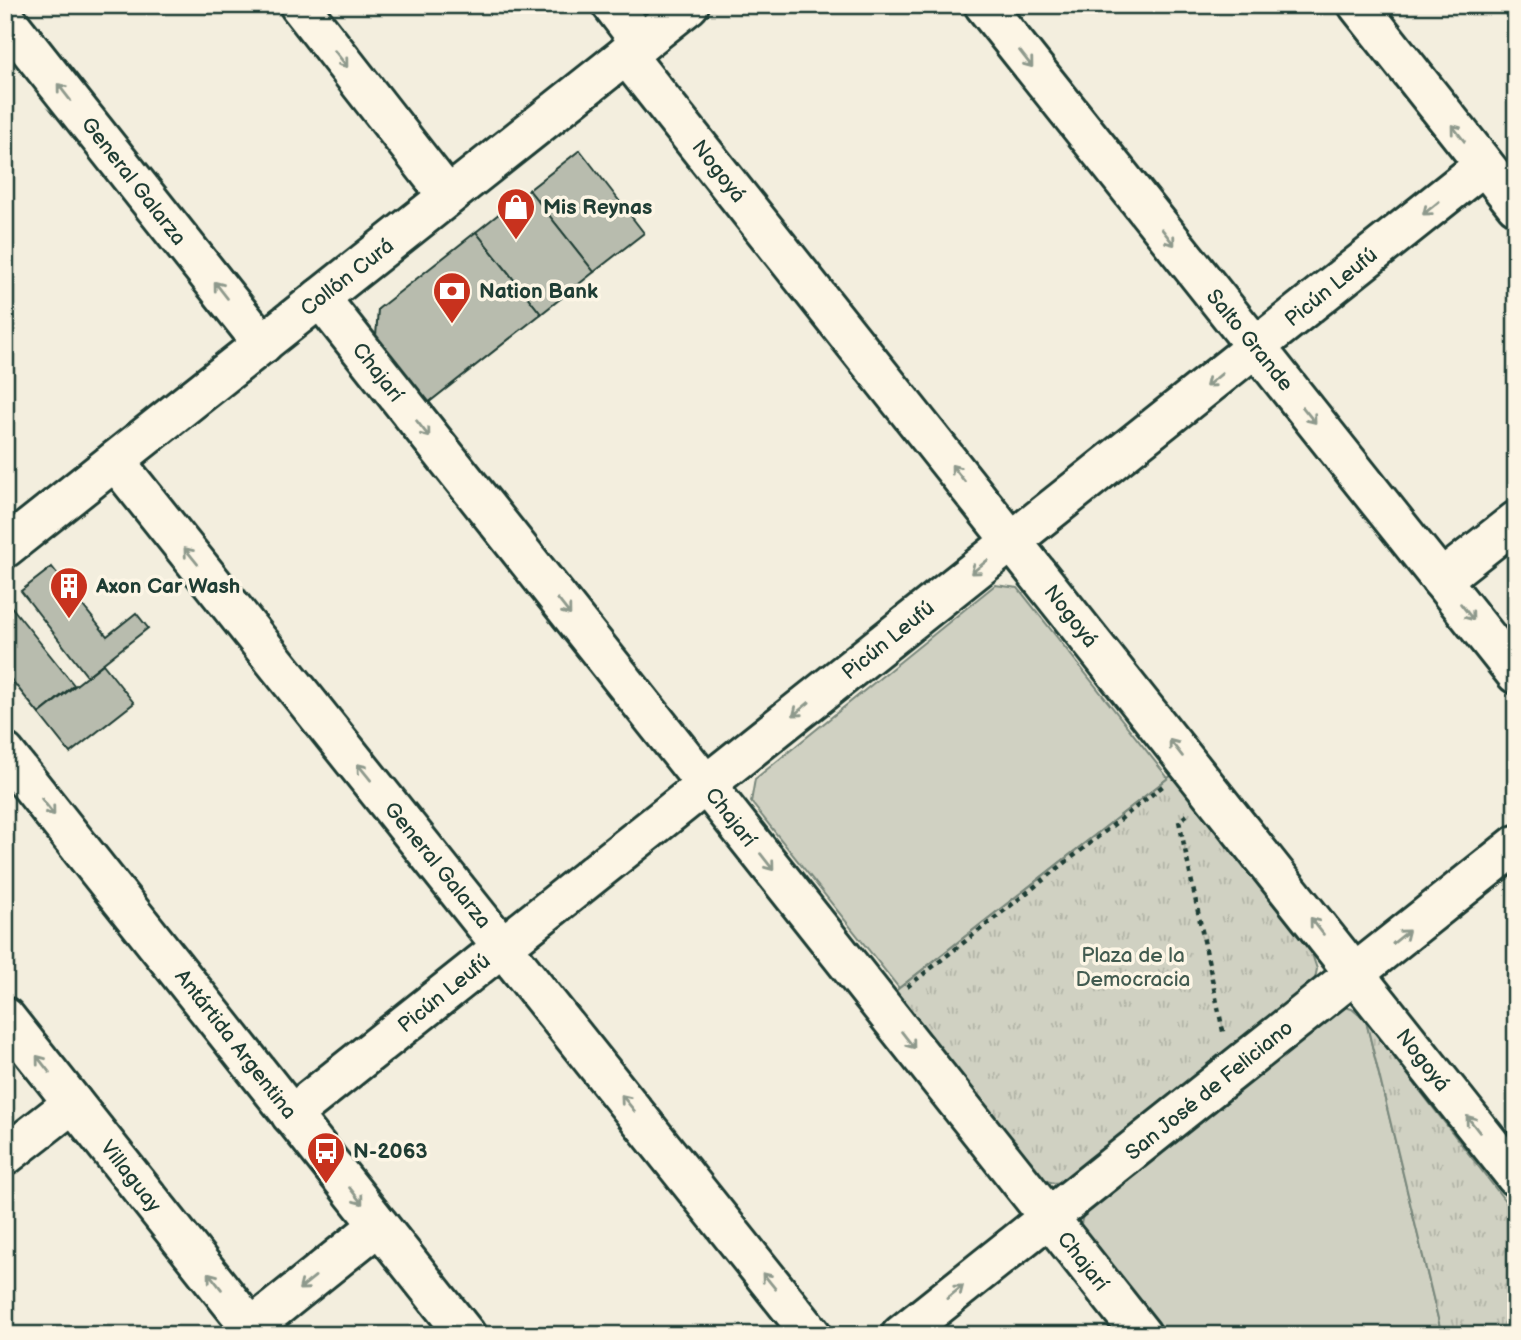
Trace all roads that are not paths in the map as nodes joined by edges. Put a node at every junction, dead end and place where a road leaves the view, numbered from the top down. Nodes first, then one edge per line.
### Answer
1 (299, 5) edge
2 (611, 5) edge
3 (689, 5) edge
4 (984, 5) edge
5 (1358, 5) edge
6 (5, 18) edge
7 (634, 49) junction
8 (1484, 165) junction
9 (448, 196) junction
10 (1516, 205) edge
11 (320, 298) junction
12 (263, 344) junction
13 (1256, 347) junction
14 (115, 461) junction
15 (1516, 521) edge
16 (1012, 541) junction
17 (5, 548) edge
18 (1441, 580) junction
19 (1516, 674) edge
20 (5, 753) edge
21 (706, 785) junction
22 (1516, 845) edge
23 (503, 946) junction
24 (1354, 974) junction
25 (5, 1017) edge
26 (73, 1102) junction
27 (292, 1115) junction
28 (5, 1156) edge
29 (1515, 1175) edge
30 (1049, 1218) junction
31 (379, 1225) junction
32 (250, 1332) edge
33 (466, 1335) edge
34 (812, 1335) edge
35 (901, 1335) edge
36 (1142, 1335) edge

1 -> 9 street
2 - 7 street, Nogoyá
3 - 7 street, Collón Curá
4 -> 13 street, Salto Grande
8 -> 5 street
12 -> 6 street, General Galarza
7 - 9 street, Collón Curá
16 -> 7 street, Nogoyá
8 - 10 street
8 -> 13 street, Picún Leufú
9 - 11 street, Collón Curá
11 - 12 street, Collón Curá
11 -> 21 street, Chajarí
12 - 14 street, Collón Curá
13 -> 16 street, Picún Leufú
13 -> 18 street, Salto Grande
14 - 17 street, Collón Curá
23 -> 14 street, General Galarza
15 - 18 street
16 -> 21 street, Picún Leufú
24 -> 16 street, Nogoyá
18 -> 19 street, Salto Grande
20 -> 27 street, Antártida Argentina
21 - 23 street, Picún Leufú
21 -> 30 street, Chajarí
24 -> 22 street, San José de Feliciano
23 - 27 street, Picún Leufú
34 -> 23 street, General Galarza
29 -> 24 street, Nogoyá
24 - 30 street, San José de Feliciano
26 -> 25 street, Villaguay
26 - 28 street
32 -> 26 street, Villaguay
27 -> 31 street, Antártida Argentina
35 -> 30 street, San José de Feliciano
30 - 36 street, Chajarí
31 -> 32 street
31 - 33 street, Antártida Argentina

